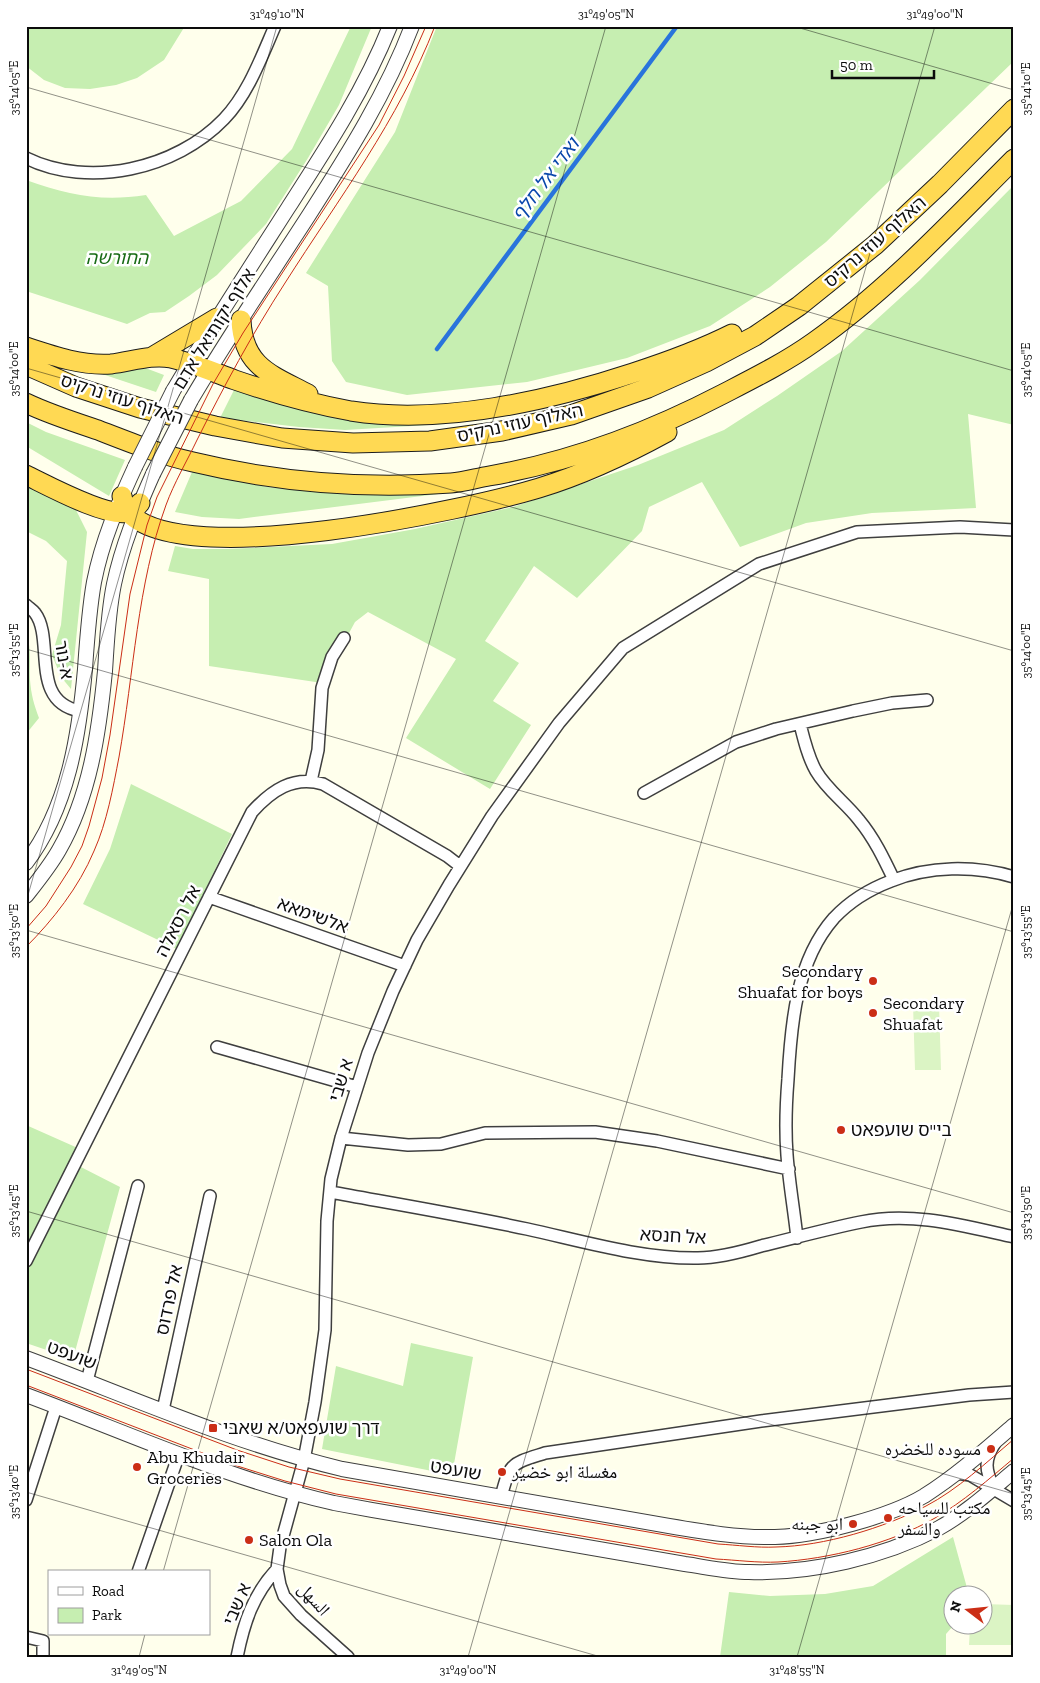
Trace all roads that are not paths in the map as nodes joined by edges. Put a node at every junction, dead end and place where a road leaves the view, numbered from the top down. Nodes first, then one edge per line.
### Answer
1 (275, 26) edge
2 (390, 26) edge
3 (412, 26) edge
4 (1014, 109) edge
5 (26, 158) edge
6 (1014, 159) edge
7 (217, 318) junction
8 (241, 320) junction
9 (758, 327) junction
10 (26, 346) edge
11 (152, 357) junction
12 (190, 363) junction
13 (26, 365) edge
14 (209, 370) junction
15 (758, 376) junction
16 (26, 403) edge
17 (331, 407) junction
18 (26, 475) edge
19 (128, 508) junction
20 (1014, 530) edge
21 (26, 605) edge
22 (344, 638) dead end
23 (927, 700) dead end
24 (80, 711) junction
25 (800, 724) junction
26 (311, 781) junction
27 (644, 792) dead end
28 (26, 863) edge
29 (460, 866) junction
30 (1014, 877) edge
31 (894, 880) junction
32 (28, 885) edge
33 (209, 897) junction
34 (405, 966) junction
35 (217, 1047) dead end
36 (357, 1087) junction
37 (341, 1138) junction
38 (789, 1169) junction
39 (138, 1186) dead end
40 (330, 1192) junction
41 (210, 1196) dead end
42 (797, 1238) junction
43 (1014, 1238) edge
44 (26, 1261) edge
45 (26, 1358) edge
46 (87, 1381) junction
47 (1014, 1392) edge
48 (26, 1395) edge
49 (56, 1407) junction
50 (163, 1410) junction
51 (1014, 1425) edge
52 (997, 1439) junction
53 (179, 1454) junction
54 (304, 1460) junction
55 (1014, 1471) edge
56 (956, 1473) junction
57 (994, 1488) junction
58 (296, 1495) junction
59 (501, 1497) junction
60 (26, 1500) edge
61 (1014, 1501) edge
62 (277, 1569) junction
63 (139, 1570) edge
64 (26, 1637) edge
65 (43, 1657) edge
66 (237, 1657) edge
67 (348, 1657) edge

1 - 5 street
2 - 7 street, אלוף יקותיאל אדם
3 - 8 street, אלוף יקותיאל אדם
4 - 9 highway, האלוף עוזי נרקיס
6 - 15 highway, האלוף עוזי נרקיס
7 - 11 highway
7 - 12 street, אלוף יקותיאל אדם
8 - 14 street, אלוף יקותיאל אדם
8 - 17 highway
9 - 13 highway, האלוף עוזי נרקיס
9 - 17 highway
10 - 11 highway
11 - 12 highway
12 - 14 highway
12 - 19 street, אלוף יקותיאל אדם, bridge
14 - 17 highway
14 - 19 street, אלוף יקותיאל אדם, bridge
15 - 16 highway, האלוף עוזי נרקיס
15 - 19 highway
18 - 19 highway
19 - 24 street, אלוף יקותיאל אדם
19 - 32 street, אלוף יקותיאל אדם
20 - 29 street, א שבי
21 - 24 street, א-נור
22 - 26 street
23 - 25 street
24 - 28 street, אלוף יקותיאל אדם
25 - 27 street
25 - 31 street
26 - 29 street
26 - 33 street, אל רסאלה
29 - 34 street, א שבי
30 - 31 street
31 - 38 street
33 - 34 street, אלשימאא
33 - 44 street, אל רסאלה
34 - 36 street, א שבי
35 - 36 street
36 - 37 street, א שבי
37 - 38 street
37 - 40 street, א שבי
38 - 42 street
39 - 46 street
40 - 42 street, אל חנסא
40 - 54 street, א שבי
41 - 50 street, אל פרדוס
42 - 43 street, אל חנסא
45 - 46 street, שועפט
46 - 50 street, שועפט
47 - 59 street
48 - 49 street
49 - 53 street
49 - 60 street
50 - 54 street, שועפט
51 - 52 street, שועפט
52 - 56 street, שועפט
52 - 57 street
53 - 58 street
53 - 63 street
54 - 58 street, א שבי
54 - 59 street, שועפט
55 - 57 street
56 - 57 street
56 - 59 street, שועפט
57 - 58 street
57 - 61 street
58 - 62 street, السهل
62 - 66 street, א שבי
62 - 67 street, السهل
64 - 65 street

